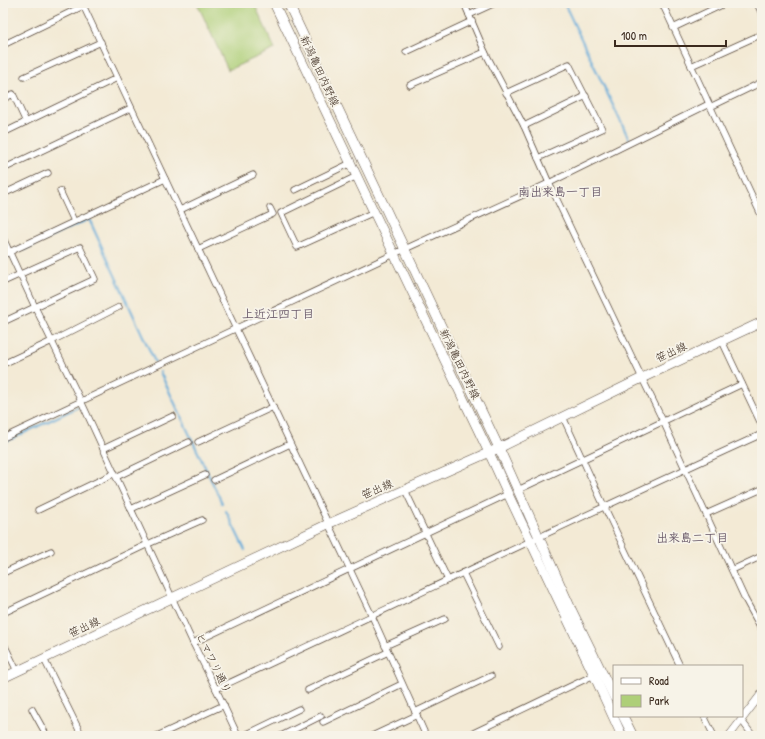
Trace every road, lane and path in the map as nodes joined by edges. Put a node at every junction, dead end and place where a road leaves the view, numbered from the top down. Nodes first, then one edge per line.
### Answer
1 (274, 3) edge
2 (288, 3) edge
3 (464, 3) edge
4 (496, 3) edge
5 (662, 3) edge
6 (726, 3) edge
7 (757, 3) edge
8 (83, 4) edge
9 (762, 14) edge
10 (471, 18) junction
11 (674, 28) junction
12 (762, 34) edge
13 (101, 42) junction
14 (7, 43) dead end
15 (406, 52) dead end
16 (485, 52) junction
17 (691, 66) junction
18 (24, 77) dead end
19 (118, 78) junction
20 (762, 82) edge
21 (410, 85) dead end
22 (506, 93) junction
23 (586, 96) junction
24 (3, 99) edge
25 (710, 106) junction
26 (131, 108) junction
27 (26, 122) junction
28 (524, 126) junction
29 (3, 133) edge
30 (538, 158) junction
31 (351, 164) junction
32 (3, 169) edge
33 (48, 173) dead end
34 (253, 175) dead end
35 (357, 176) junction
36 (165, 179) junction
37 (549, 183) junction
38 (295, 190) dead end
39 (60, 191) dead end
40 (3, 194) edge
41 (270, 208) dead end
42 (180, 210) junction
43 (374, 212) junction
44 (762, 217) edge
45 (74, 222) junction
46 (3, 238) edge
47 (198, 249) junction
48 (404, 250) junction
49 (6, 253) edge
50 (394, 254) junction
51 (19, 274) junction
52 (3, 282) edge
53 (35, 306) junction
54 (119, 307) dead end
55 (3, 322) edge
56 (762, 322) edge
57 (236, 330) junction
58 (52, 341) junction
59 (722, 341) junction
60 (3, 364) edge
61 (642, 378) junction
62 (742, 384) junction
63 (81, 401) junction
64 (273, 407) junction
65 (173, 416) dead end
66 (563, 417) junction
67 (663, 421) junction
68 (762, 426) edge
69 (762, 434) edge
70 (3, 438) edge
71 (189, 442) dead end
72 (198, 442) dead end
73 (290, 444) junction
74 (499, 448) junction
75 (103, 449) junction
76 (489, 452) junction
77 (582, 459) junction
78 (685, 469) junction
79 (116, 475) junction
80 (205, 475) dead end
81 (214, 480) dead end
82 (762, 489) edge
83 (405, 490) junction
84 (518, 490) junction
85 (508, 494) junction
86 (604, 506) junction
87 (131, 509) junction
88 (38, 510) dead end
89 (706, 514) junction
90 (202, 520) dead end
91 (328, 524) junction
92 (426, 534) junction
93 (539, 536) junction
94 (530, 541) junction
95 (148, 544) junction
96 (51, 551) dead end
97 (762, 556) edge
98 (350, 570) junction
99 (732, 570) junction
100 (3, 573) edge
101 (464, 573) junction
102 (448, 580) junction
103 (172, 598) junction
104 (3, 613) edge
105 (372, 616) junction
106 (445, 619) dead end
107 (762, 630) edge
108 (3, 642) edge
109 (193, 643) junction
110 (385, 646) junction
111 (499, 647) dead end
112 (388, 652) junction
113 (44, 659) junction
114 (680, 665) edge
115 (17, 671) junction
116 (491, 676) dead end
117 (594, 676) junction
118 (3, 678) edge
119 (402, 684) junction
120 (216, 688) junction
121 (308, 690) dead end
122 (762, 693) edge
123 (613, 695) edge
124 (224, 705) junction
125 (32, 709) dead end
126 (299, 709) dead end
127 (416, 714) junction
128 (613, 717) edge
129 (613, 717) edge
130 (624, 717) edge
131 (704, 717) edge
132 (742, 721) junction
133 (47, 736) edge
134 (82, 736) edge
135 (157, 736) edge
136 (238, 736) edge
137 (243, 736) edge
138 (281, 736) edge
139 (372, 736) edge
140 (426, 736) edge
141 (467, 736) edge
142 (622, 736) edge
143 (633, 736) edge
144 (714, 736) edge
145 (729, 736) edge
146 (753, 736) edge

1 - 31 main road, 新潟亀田内野線
2 - 48 main road, 新潟亀田内野線
3 - 10 street
4 - 10 street
5 - 11 street
6 - 11 street
7 - 9 street
8 - 13 street
8 - 14 street
10 - 15 street
10 - 16 street
11 - 17 street
12 - 17 street
13 - 18 street
13 - 19 street
16 - 21 street
16 - 22 street
17 - 25 street
19 - 26 street
19 - 27 street
20 - 25 street
22 - 23 street
22 - 28 street
23 - 28 street
23 - 30 street
24 - 27 street
25 - 37 street
25 - 44 street
26 - 32 street
26 - 36 street
27 - 29 street
28 - 30 street
30 - 37 street
31 - 35 main road, 新潟亀田内野線
31 - 38 street
33 - 40 street
34 - 42 street
35 - 43 main road, 新潟亀田内野線
35 - 43 street
36 - 42 street
36 - 45 street
37 - 48 street
37 - 61 street
39 - 45 street
41 - 47 street
42 - 47 street
43 - 50 main road, 新潟亀田内野線
45 - 49 street
46 - 49 street, ヒマワリ通り
47 - 57 street
48 - 50 street
48 - 74 main road, 新潟亀田内野線
49 - 51 street, ヒマワリ通り
50 - 57 street
50 - 76 main road, 新潟亀田内野線
51 - 52 street
51 - 53 street, ヒマワリ通り
51 - 53 street
53 - 55 street
53 - 58 street, ヒマワリ通り
54 - 58 street
56 - 59 main road, 笹出線
57 - 63 street
57 - 64 street
58 - 60 street
58 - 63 street, ヒマワリ通り
59 - 61 main road, 笹出線
59 - 62 street
61 - 66 main road, 笹出線
61 - 67 street
62 - 67 street
62 - 68 street
63 - 70 street
63 - 75 street, ヒマワリ通り
64 - 72 street
64 - 73 street
65 - 75 street
66 - 74 main road, 笹出線
66 - 77 street
67 - 77 street
67 - 78 street
69 - 78 street
71 - 79 street
73 - 81 street
73 - 91 street
74 - 76 main road, 笹出線
74 - 84 main road, 新潟亀田内野線
75 - 79 street, ヒマワリ通り
76 - 83 main road, 笹出線
76 - 85 main road, 新潟亀田内野線
77 - 84 street
77 - 86 street
78 - 86 street
78 - 89 street
79 - 87 street, ヒマワリ通り
79 - 88 street
80 - 87 street
82 - 89 street
83 - 91 main road, 笹出線
83 - 92 street
84 - 93 main road, 新潟亀田内野線
85 - 92 street
85 - 94 main road, 新潟亀田内野線
86 - 93 street
86 - 114 street
87 - 95 street, ヒマワリ通り
89 - 99 street
90 - 95 street
91 - 98 street
91 - 103 main road, 笹出線
92 - 98 street
92 - 102 street
93 - 94 street
93 - 123 main road, 新潟亀田内野線
94 - 101 street
94 - 117 main road, 新潟亀田内野線
95 - 103 street, ヒマワリ通り
95 - 104 street
96 - 100 street
97 - 99 street
98 - 105 street
98 - 109 street
99 - 107 street
101 - 102 street
101 - 111 street
102 - 105 street
103 - 109 street, ヒマワリ通り
103 - 113 main road, 笹出線
105 - 110 street
105 - 120 street
106 - 110 street
108 - 115 street
109 - 120 street, ヒマワリ通り
110 - 112 street
112 - 119 street
112 - 121 street
113 - 115 main road, 笹出線
113 - 134 street
115 - 118 main road, 笹出線
116 - 127 street
117 - 129 main road, 新潟亀田内野線
117 - 141 street
119 - 127 street
119 - 138 street
120 - 124 street, ヒマワリ通り
122 - 132 street
124 - 135 street
124 - 136 street, ヒマワリ通り
125 - 133 street
126 - 137 street
127 - 139 street
127 - 140 street
128 - 142 main road, 新潟亀田内野線
130 - 143 main road
131 - 144 street
132 - 145 street
132 - 146 street

